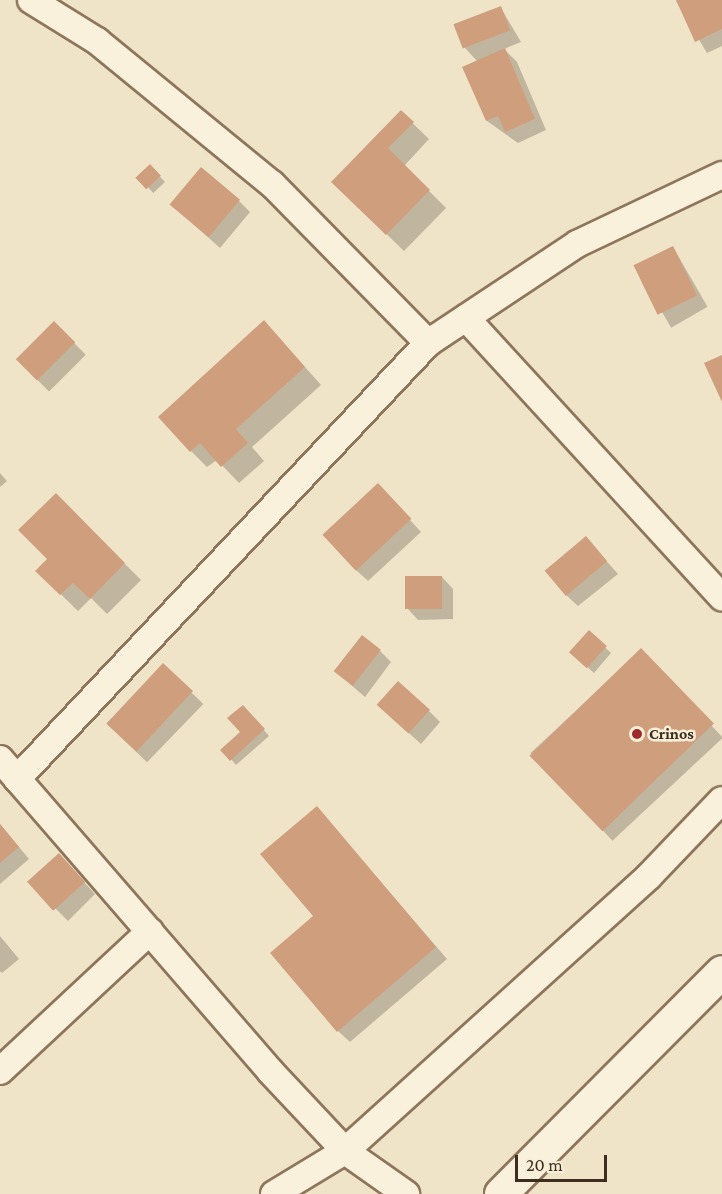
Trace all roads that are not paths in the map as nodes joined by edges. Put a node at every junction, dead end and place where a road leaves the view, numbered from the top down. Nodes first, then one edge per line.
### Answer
1 (31, 0) edge
2 (722, 175) edge
3 (466, 318) junction
4 (428, 343) junction
5 (722, 597) edge
6 (0, 759) edge
7 (17, 779) junction
8 (722, 800) edge
9 (150, 931) junction
10 (722, 972) edge
11 (0, 1071) edge
12 (345, 1151) junction
13 (274, 1194) edge
14 (406, 1194) edge
15 (501, 1194) edge

1 - 4 street
2 - 3 street
3 - 4 street
3 - 5 street
4 - 7 street
6 - 7 street
7 - 9 street
8 - 12 street
9 - 11 street
9 - 12 street
10 - 15 street
12 - 13 street
12 - 14 street

